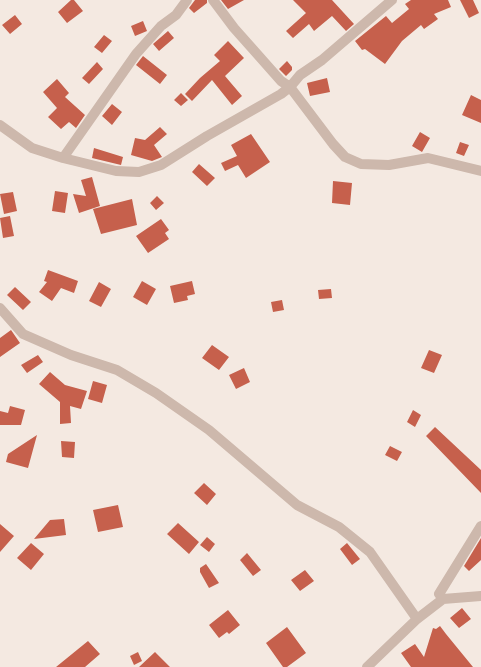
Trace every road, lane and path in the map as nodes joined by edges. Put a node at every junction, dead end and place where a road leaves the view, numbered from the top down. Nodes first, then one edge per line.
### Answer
1 (187, 0) edge
2 (213, 0) edge
3 (392, 0) edge
4 (290, 87) junction
5 (0, 125) edge
6 (63, 158) junction
7 (481, 171) edge
8 (0, 308) edge
9 (481, 526) edge
10 (481, 596) edge
11 (443, 599) junction
12 (417, 619) junction
13 (367, 667) edge

1 - 6 street
2 - 4 street
3 - 4 street
4 - 6 street
4 - 7 street
5 - 6 street
8 - 12 street
9 - 11 street
10 - 11 street
11 - 12 street
12 - 13 street

